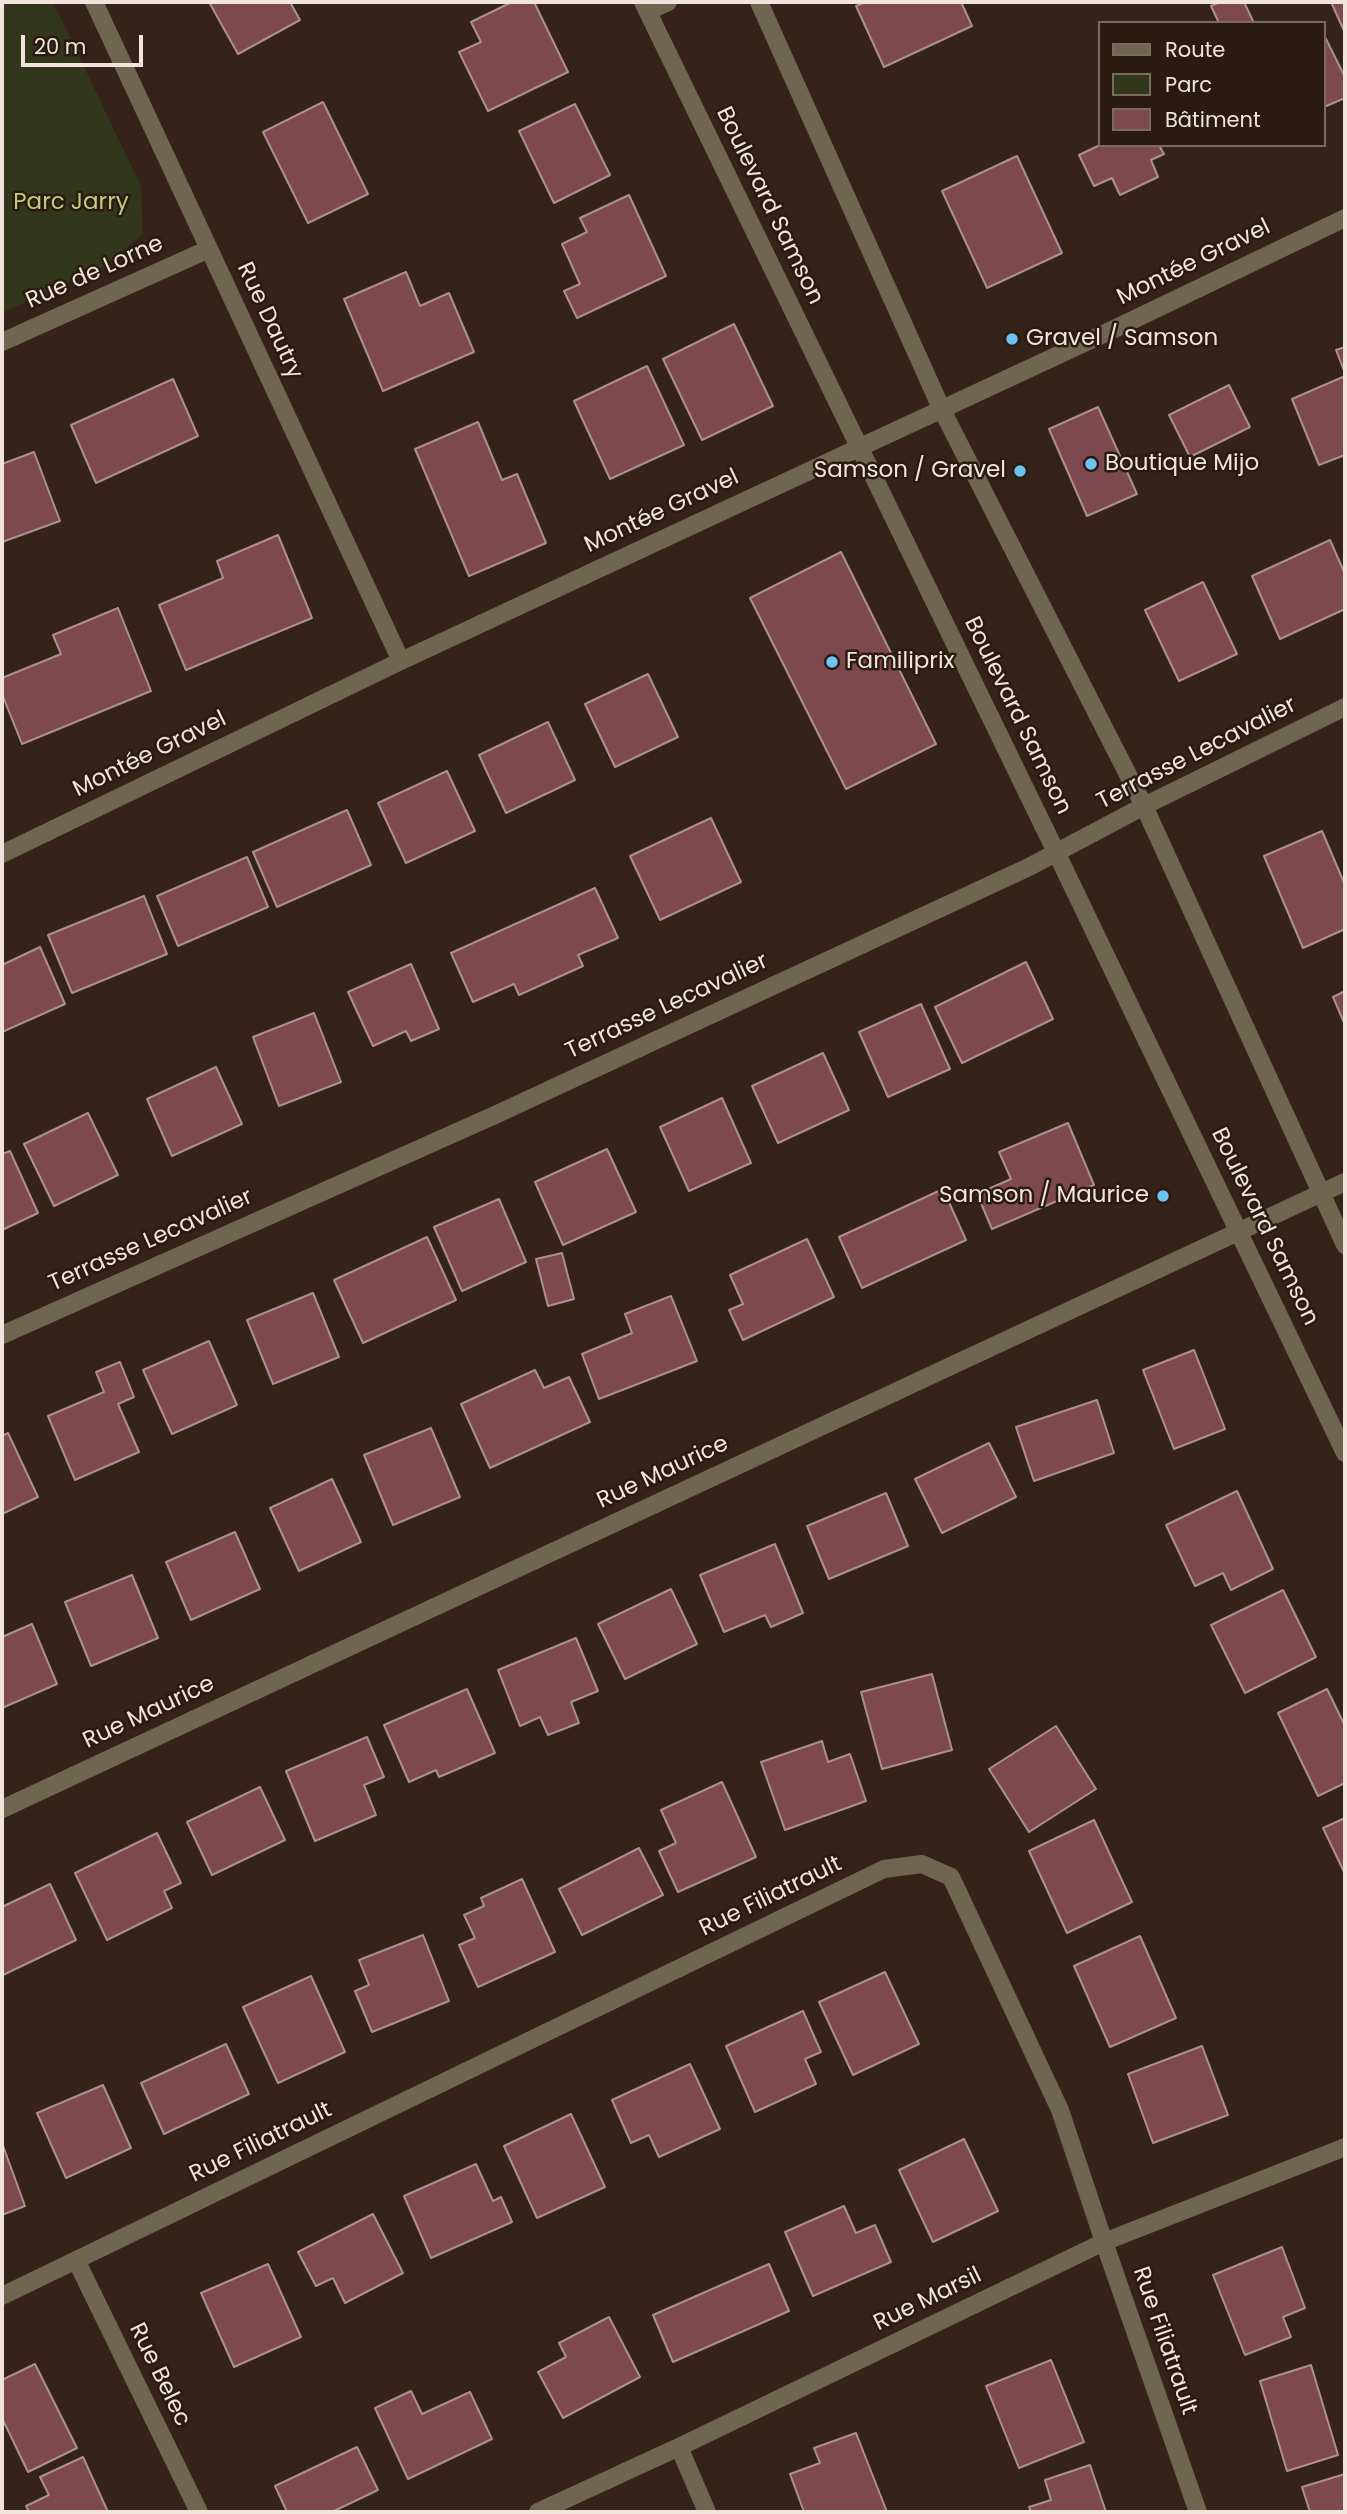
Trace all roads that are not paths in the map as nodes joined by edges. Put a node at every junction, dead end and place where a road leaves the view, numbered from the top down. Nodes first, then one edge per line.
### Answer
1 (94, 2) edge
2 (667, 2) edge
3 (759, 2) edge
4 (646, 6) edge
5 (1345, 218) edge
6 (209, 249) junction
7 (2, 342) edge
8 (942, 410) junction
9 (858, 448) junction
10 (401, 661) junction
11 (1345, 707) edge
12 (1144, 807) junction
13 (2, 854) edge
14 (1058, 854) junction
15 (1345, 1182) edge
16 (1321, 1193) junction
17 (1240, 1231) junction
18 (1345, 1245) edge
19 (2, 1335) edge
20 (1345, 1453) edge
21 (2, 1809) edge
22 (1345, 2147) edge
23 (1104, 2242) junction
24 (76, 2260) junction
25 (2, 2296) edge
26 (679, 2447) junction
27 (199, 2512) edge
28 (538, 2512) edge
29 (706, 2512) edge
30 (1198, 2512) edge

1 - 6 street, Rue Dautry
2 - 4 street
3 - 8 street
4 - 9 street, Boulevard Samson
5 - 8 street, Montée Gravel
6 - 7 street, Rue de Lorne
6 - 10 street, Rue Dautry
8 - 9 street, Montée Gravel
8 - 12 street
9 - 10 street, Montée Gravel
9 - 14 street, Boulevard Samson
10 - 13 street, Montée Gravel
11 - 12 street, Terrasse Lecavalier
12 - 14 street, Terrasse Lecavalier
12 - 16 street
14 - 17 street, Boulevard Samson
14 - 19 street, Terrasse Lecavalier
15 - 16 street, Rue Maurice
16 - 17 street, Rue Maurice
16 - 18 street
17 - 20 street, Boulevard Samson
17 - 21 street, Rue Maurice
22 - 23 street, Rue Marsil
23 - 24 street, Rue Filiatrault
23 - 26 street, Rue Marsil
23 - 30 street, Rue Filiatrault
24 - 25 street, Rue Filiatrault
24 - 27 street, Rue Belec
26 - 28 street, Rue Marsil
26 - 29 street

